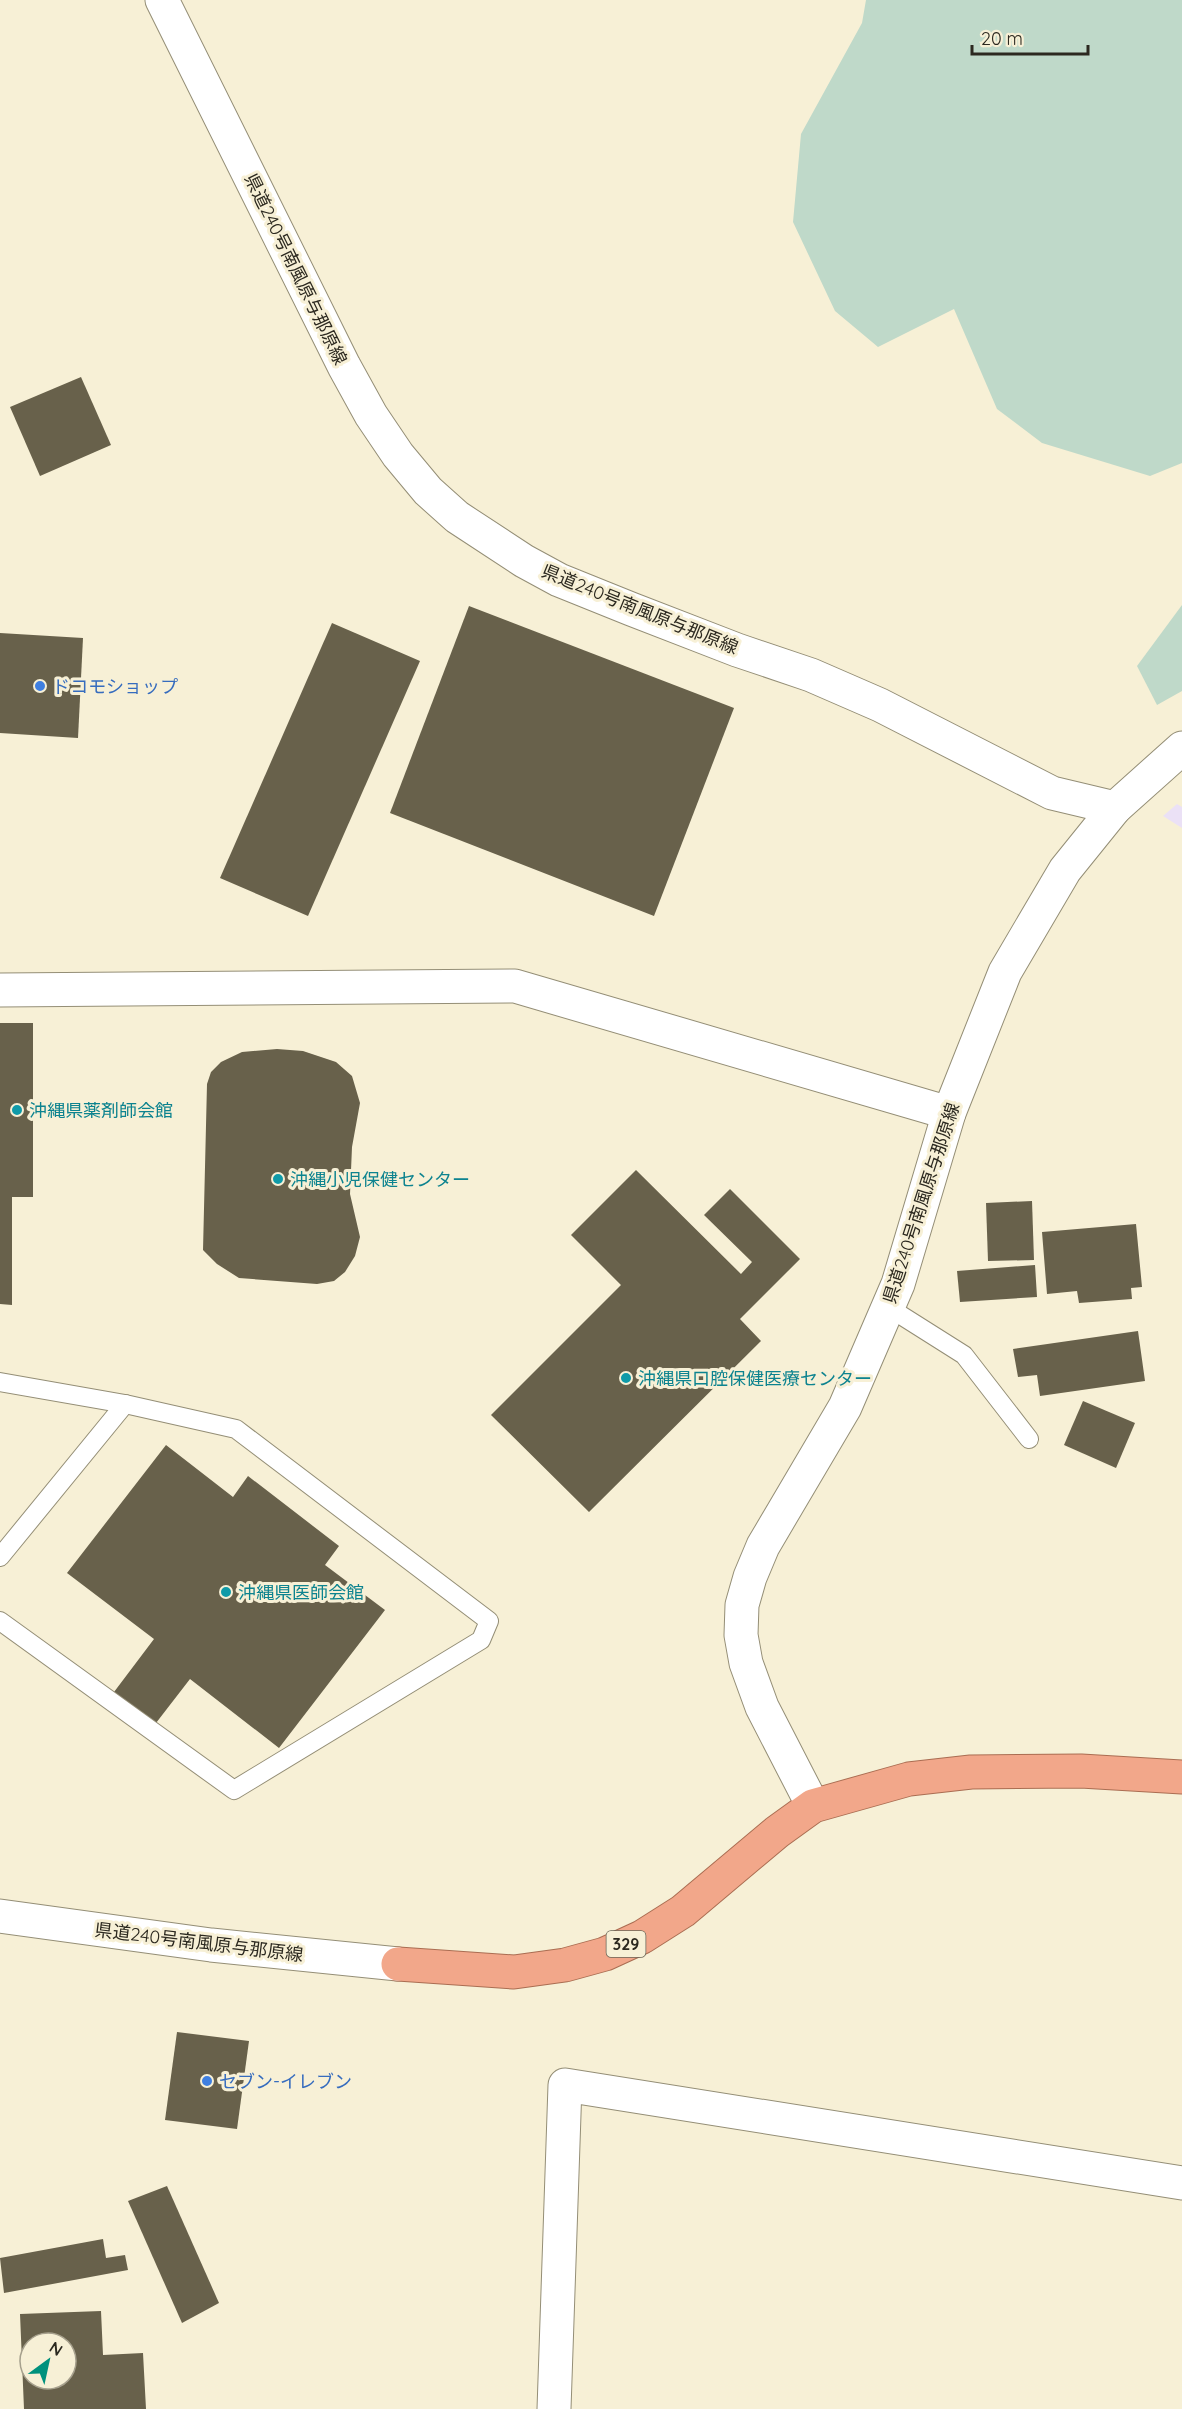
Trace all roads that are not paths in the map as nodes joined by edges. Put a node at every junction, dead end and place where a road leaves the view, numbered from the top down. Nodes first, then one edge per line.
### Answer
1 (162, 0) edge
2 (1182, 748) edge
3 (1115, 808) junction
4 (0, 990) edge
5 (949, 1113) junction
6 (888, 1307) junction
7 (0, 1382) edge
8 (125, 1404) junction
9 (1029, 1439) dead end
10 (0, 1557) edge
11 (0, 1621) edge
12 (1182, 1777) edge
13 (813, 1806) junction
14 (0, 1916) edge
15 (398, 1964) joint
16 (1182, 2183) edge
17 (554, 2409) edge

1 - 3 main road, 県道240号南風原与那原線
2 - 3 main road, 県道240号南風原与那原線
3 - 5 main road, 県道240号南風原与那原線
4 - 5 main road
5 - 6 main road, 県道240号南風原与那原線
6 - 9 lane
6 - 13 main road, 県道240号南風原与那原線
7 - 8 lane
8 - 10 lane
8 - 11 lane
12 - 13 highway, 329
13 - 15 highway, 329
14 - 15 main road, 県道240号南風原与那原線
16 - 17 main road

